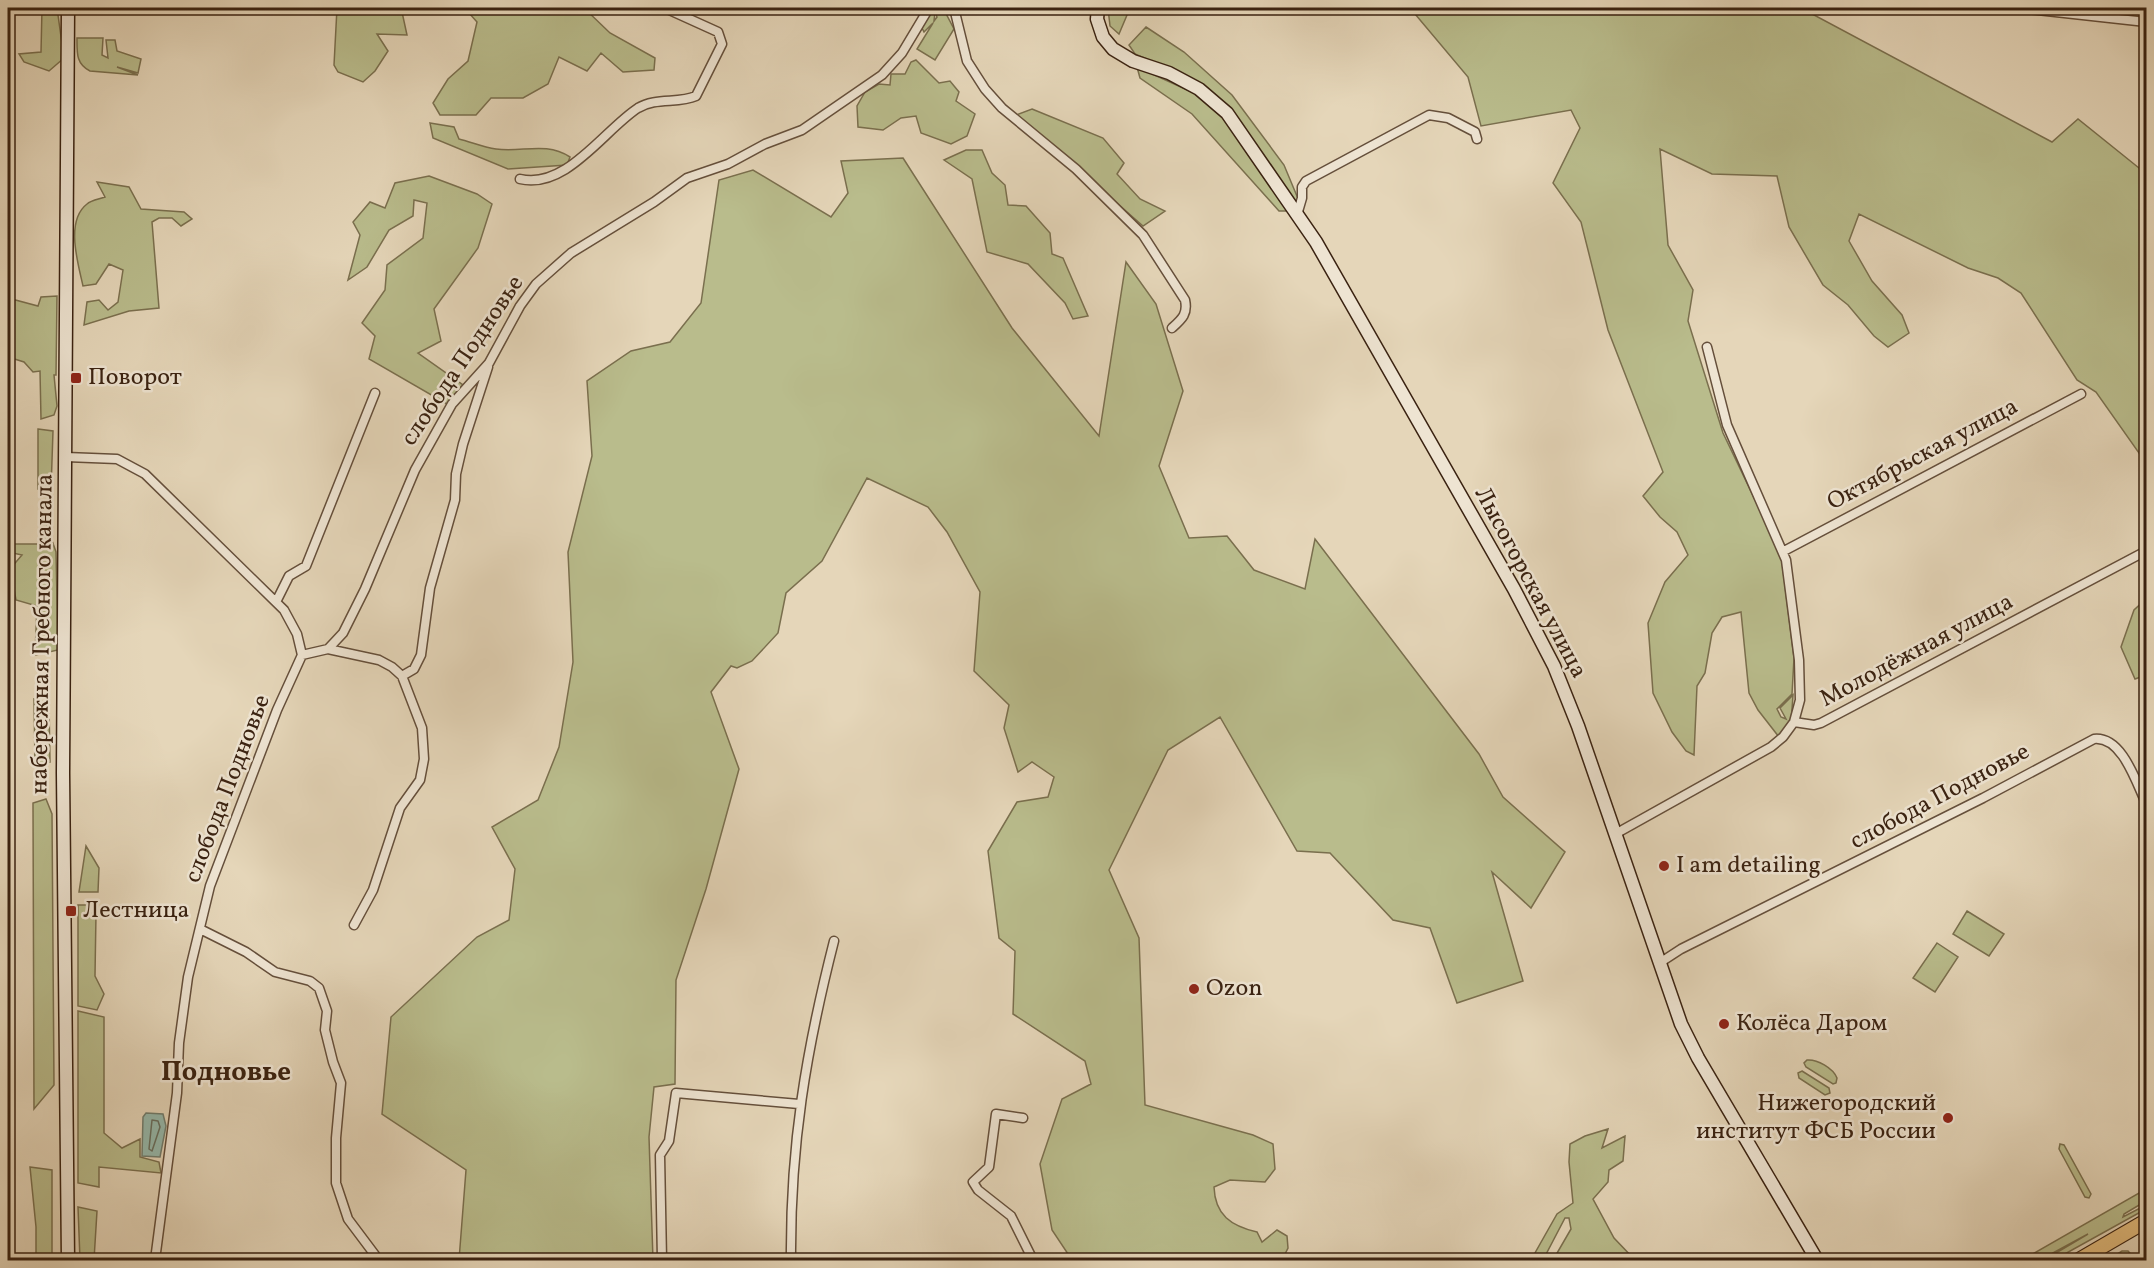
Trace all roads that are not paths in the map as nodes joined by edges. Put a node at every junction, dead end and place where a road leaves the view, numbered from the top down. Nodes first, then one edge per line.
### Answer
1 (68, 8) edge
2 (665, 8) edge
3 (929, 8) edge
4 (954, 8) edge
5 (1098, 8) edge
6 (2018, 8) edge
7 (2146, 22) edge
8 (1477, 139) dead end
9 (520, 179) dead end
10 (1297, 215) junction
11 (1172, 328) dead end
12 (1707, 347) dead end
13 (489, 363) junction
14 (375, 393) dead end
15 (2081, 394) dead end
16 (66, 457) junction
17 (1784, 551) junction
18 (2146, 551) edge
19 (276, 602) junction
20 (328, 649) junction
21 (302, 655) junction
22 (402, 676) junction
23 (1794, 722) junction
24 (2146, 803) edge
25 (1617, 833) junction
26 (354, 925) dead end
27 (200, 928) junction
28 (834, 941) dead end
29 (1661, 962) junction
30 (799, 1104) junction
31 (1023, 1118) dead end
32 (2146, 1221) edge
33 (68, 1260) edge
34 (155, 1260) edge
35 (376, 1260) edge
36 (662, 1260) edge
37 (791, 1260) edge
38 (1033, 1260) edge
39 (1817, 1260) edge
40 (2079, 1260) edge

1 - 16 street, набережная Гребного канала
2 - 9 street
3 - 13 street, слобода Подновье
4 - 11 street
5 - 10 street, Лысогорская улица
6 - 7 street
8 - 10 street
10 - 25 street, Лысогорская улица
12 - 17 street
13 - 20 street, слобода Подновье
13 - 22 street
14 - 19 street
15 - 17 street, Октябрьская улица
16 - 19 street
16 - 33 street, набережная Гребного канала
17 - 23 street
18 - 23 street, Молодёжная улица
19 - 21 street
20 - 21 street
20 - 22 street
21 - 27 street, слобода Подновье
22 - 26 street
23 - 25 street, Молодёжная улица
24 - 29 street, слобода Подновье
25 - 29 street, Лысогорская улица
27 - 34 street, слобода Подновье
27 - 35 street
28 - 30 street
29 - 39 street, Лысогорская улица
30 - 36 street
30 - 37 street
31 - 38 street
32 - 40 main road

